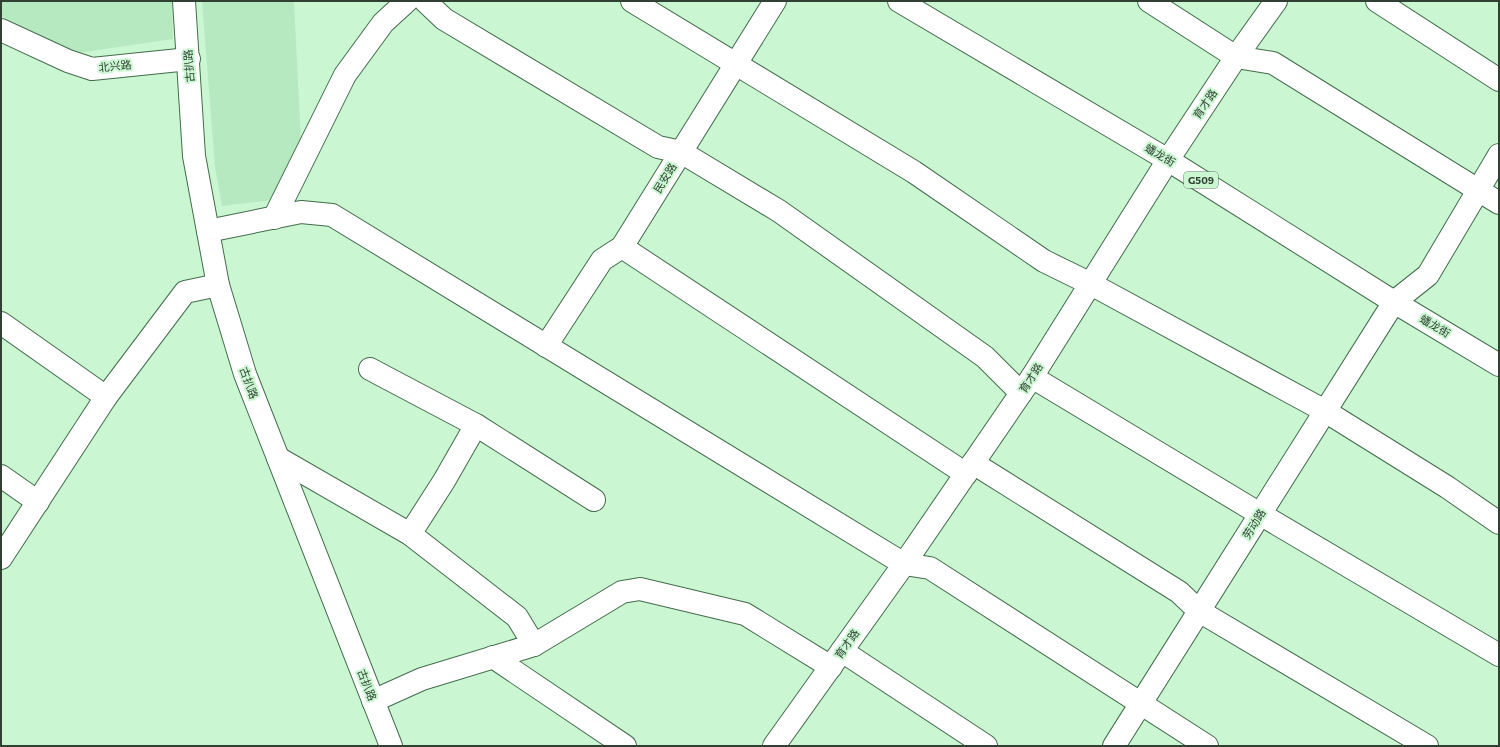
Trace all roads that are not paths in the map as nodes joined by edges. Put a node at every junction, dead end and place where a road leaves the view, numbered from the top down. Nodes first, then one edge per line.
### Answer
1 (184, 1) edge
2 (407, 1) edge
3 (425, 1) edge
4 (632, 1) edge
5 (775, 1) edge
6 (899, 1) edge
7 (1149, 1) edge
8 (1276, 1) edge
9 (1376, 1) edge
10 (1, 30) edge
11 (1236, 57) junction
12 (189, 59) junction
13 (736, 64) junction
14 (1499, 80) edge
15 (681, 152) junction
16 (1499, 155) edge
17 (1168, 160) junction
18 (1478, 191) junction
19 (1499, 203) edge
20 (274, 218) junction
21 (208, 231) junction
22 (622, 247) junction
23 (1091, 284) junction
24 (218, 285) junction
25 (1394, 302) junction
26 (1, 323) edge
27 (546, 346) junction
28 (1499, 365) edge
29 (370, 369) dead end
30 (1026, 385) junction
31 (106, 397) junction
32 (1325, 411) junction
33 (476, 425) junction
34 (278, 458) junction
35 (970, 469) junction
36 (1, 476) edge
37 (594, 500) dead end
38 (38, 502) junction
39 (1260, 514) junction
40 (1499, 523) edge
41 (410, 534) junction
42 (1, 558) edge
43 (904, 564) junction
44 (1199, 611) junction
45 (534, 645) junction
46 (1499, 655) edge
47 (493, 658) junction
48 (836, 659) junction
49 (373, 701) junction
50 (1140, 704) junction
51 (391, 746) edge
52 (625, 746) edge
53 (774, 746) edge
54 (986, 746) edge
55 (1114, 746) edge
56 (1207, 746) edge
57 (1427, 746) edge

1 - 12 main road, 古扒路
2 - 20 main road
3 - 15 main road
4 - 13 main road
5 - 13 main road, 民安路
6 - 17 main road, 蟠龙街 / G509
7 - 11 main road
8 - 11 main road, 育才路
9 - 14 main road
10 - 12 main road, 北兴路
11 - 17 main road, 育才路
11 - 18 main road
12 - 21 main road, 古扒路
13 - 15 main road, 民安路
13 - 23 main road
15 - 22 main road, 民安路
15 - 30 main road
16 - 18 main road, 劳动路
17 - 23 main road, 育才路
17 - 25 main road, 蟠龙街 / G509
18 - 19 main road
18 - 25 main road, 劳动路
20 - 21 main road
20 - 27 main road
21 - 24 main road, 古扒路
22 - 27 main road, 民安路
22 - 35 main road
23 - 30 main road, 育才路
23 - 32 main road
24 - 31 main road
24 - 34 main road, 古扒路
25 - 28 main road, 蟠龙街 / G509
25 - 32 main road, 劳动路
26 - 31 main road
27 - 43 main road
29 - 33 main road
30 - 35 main road, 育才路
30 - 39 main road
31 - 38 main road
32 - 39 main road, 劳动路
32 - 40 main road
33 - 37 main road
33 - 41 main road
34 - 41 main road
34 - 49 main road, 古扒路
35 - 43 main road, 育才路
35 - 44 main road
36 - 38 main road
38 - 42 main road
39 - 44 main road, 劳动路
39 - 46 main road
41 - 45 main road
43 - 48 main road, 育才路
43 - 50 main road
44 - 50 main road, 劳动路
44 - 57 main road
45 - 47 main road
45 - 48 main road
47 - 49 main road
47 - 52 main road
48 - 53 main road, 育才路
48 - 54 main road
49 - 51 main road, 古扒路
50 - 55 main road, 劳动路
50 - 56 main road

